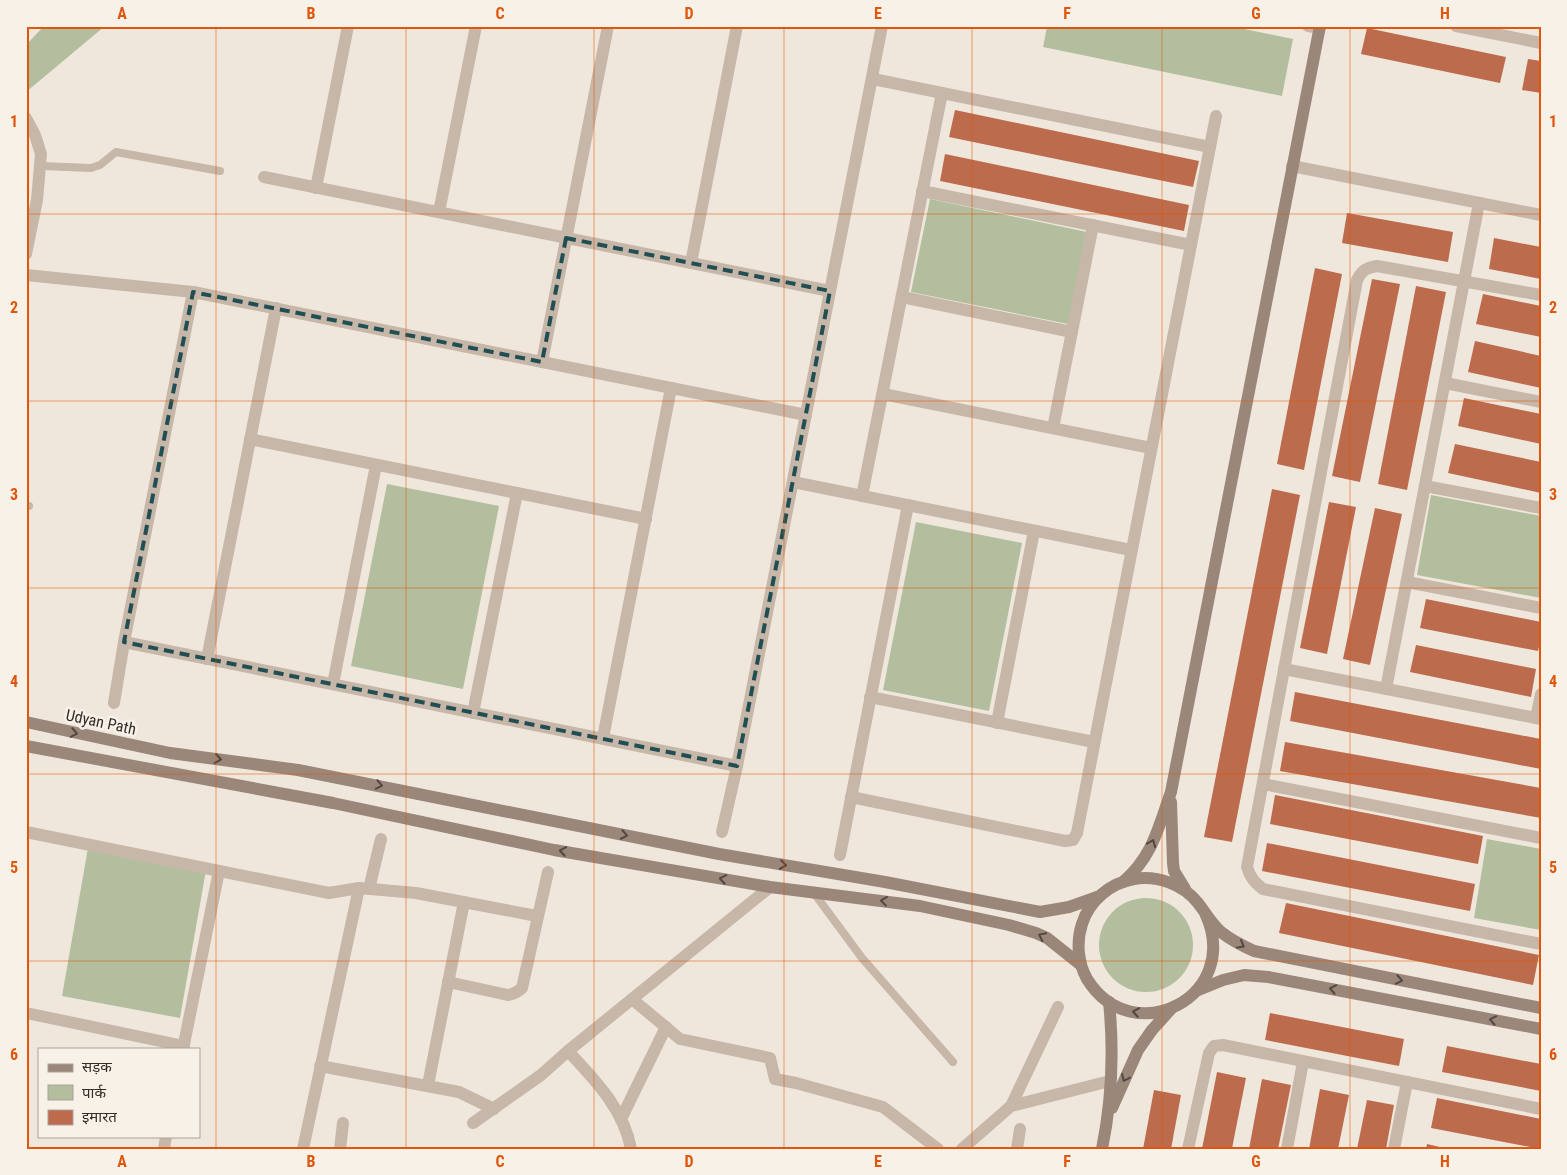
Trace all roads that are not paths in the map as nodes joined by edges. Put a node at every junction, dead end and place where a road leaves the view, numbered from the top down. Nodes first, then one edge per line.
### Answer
1 (348, 26) edge
2 (476, 26) edge
3 (608, 26) edge
4 (737, 26) edge
5 (882, 26) edge
6 (1456, 26) edge
7 (1316, 27) edge
8 (1506, 31) edge
9 (1541, 43) edge
10 (872, 79) junction
11 (942, 93) junction
12 (1216, 116) dead end
13 (26, 118) edge
14 (1210, 147) junction
15 (41, 166) junction
16 (1292, 166) junction
17 (220, 171) dead end
18 (264, 177) dead end
19 (316, 188) junction
20 (922, 191) junction
21 (1479, 203) junction
22 (439, 212) junction
23 (1541, 215) edge
24 (1093, 225) junction
25 (29, 230) edge
26 (566, 238) junction
27 (1191, 245) junction
28 (26, 254) edge
29 (691, 263) junction
30 (26, 275) edge
31 (1464, 280) junction
32 (830, 291) junction
33 (193, 292) junction
34 (1541, 296) edge
35 (902, 297) junction
36 (276, 308) junction
37 (1072, 332) junction
38 (542, 362) junction
39 (1445, 383) junction
40 (671, 388) junction
41 (883, 394) junction
42 (1541, 402) edge
43 (806, 415) junction
44 (1053, 428) junction
45 (250, 440) junction
46 (1151, 448) junction
47 (376, 465) junction
48 (793, 482) junction
49 (1425, 486) junction
50 (517, 493) junction
51 (862, 496) junction
52 (908, 505) junction
53 (1541, 508) edge
54 (646, 519) junction
55 (1034, 531) junction
56 (1131, 550) junction
57 (1407, 582) junction
58 (1541, 608) edge
59 (124, 642) junction
60 (207, 659) junction
61 (1284, 669) junction
62 (333, 684) junction
63 (1386, 689) junction
64 (1541, 694) edge
65 (870, 697) junction
66 (114, 702) dead end
67 (473, 713) junction
68 (1538, 719) edge
69 (26, 722) edge
70 (997, 723) junction
71 (603, 738) junction
72 (1094, 742) junction
73 (26, 746) edge
74 (737, 766) junction
75 (1262, 784) junction
76 (1171, 792) junction
77 (851, 797) junction
78 (26, 832) edge
79 (722, 832) dead end
80 (1541, 838) edge
81 (381, 839) dead end
82 (840, 855) dead end
83 (219, 872) junction
84 (548, 872) dead end
85 (1123, 882) junction
86 (770, 887) junction
87 (364, 889) junction
88 (1186, 891) junction
89 (814, 893) junction
90 (1100, 896) junction
91 (464, 902) junction
92 (1205, 913) junction
93 (537, 916) junction
94 (1541, 944) edge
95 (1081, 965) junction
96 (448, 982) junction
97 (1196, 992) junction
98 (632, 999) junction
99 (1109, 1002) junction
100 (1058, 1007) dead end
101 (1541, 1008) edge
102 (1171, 1009) junction
103 (26, 1014) edge
104 (666, 1027) junction
105 (1541, 1029) edge
106 (184, 1048) edge
107 (568, 1051) junction
108 (953, 1062) dead end
109 (1304, 1062) junction
110 (320, 1066) junction
111 (1110, 1081) junction
112 (1407, 1082) junction
113 (428, 1085) junction
114 (1011, 1106) junction
115 (494, 1109) junction
116 (1541, 1109) edge
117 (1108, 1117) junction
118 (621, 1119) junction
119 (344, 1123) dead end
120 (474, 1124) dead end
121 (1020, 1129) dead end
122 (303, 1149) edge
123 (340, 1149) edge
124 (631, 1149) edge
125 (938, 1149) edge
126 (962, 1149) edge
127 (1017, 1149) edge
128 (1102, 1149) edge
129 (1188, 1149) edge
130 (1287, 1149) edge
131 (1394, 1149) edge

1 - 19 street
2 - 22 street
3 - 26 street
4 - 29 street
5 - 10 street
6 - 8 street
7 - 16 main road
8 - 9 street
10 - 11 street
10 - 32 street
11 - 14 street
11 - 20 street
12 - 14 street
13 - 15 street
14 - 27 street
15 - 17 lane
15 - 25 street
16 - 21 street
16 - 76 main road
18 - 19 street
19 - 22 street
20 - 24 street
20 - 35 street
21 - 23 street
21 - 31 street
22 - 26 street
24 - 27 street
24 - 37 street
25 - 28 street
26 - 29 street
26 - 38 street
27 - 46 street
29 - 32 street
30 - 33 street
31 - 34 street
31 - 39 street
31 - 61 street
32 - 43 street
33 - 36 street
33 - 59 street
35 - 37 street
35 - 41 street
36 - 38 street
36 - 45 street
37 - 44 street
38 - 40 street
39 - 42 street
39 - 49 street
40 - 43 street
40 - 54 street
41 - 44 street
41 - 51 street
43 - 48 street
44 - 46 street
45 - 47 street
45 - 60 street
46 - 56 street
47 - 50 street
47 - 62 street
48 - 51 street
48 - 74 street
49 - 53 street
49 - 57 street
50 - 54 street
50 - 67 street
51 - 52 street
52 - 55 street
52 - 65 street
54 - 71 street
55 - 56 street
55 - 70 street
56 - 72 street
57 - 58 street
57 - 63 street
59 - 60 street
59 - 66 street
60 - 62 street
61 - 63 street
61 - 75 street
62 - 67 street
63 - 68 street
64 - 68 street
65 - 70 street
65 - 77 street
67 - 71 street
69 -> 90 main road, Udyan Path
70 - 72 street
71 - 74 street
72 - 77 street
86 -> 73 main road
74 - 79 street
75 - 80 street
75 - 94 street
85 -> 76 main road
76 - 88 main road
77 - 82 street
78 - 83 street
81 - 87 street
83 - 87 street
83 - 106 street
84 - 93 street
85 - 88 main road
85 - 90 main road
86 - 89 main road
86 - 98 street
87 - 91 street
87 - 110 street
88 - 92 main road
95 -> 89 main road
89 - 108 lane
90 - 95 main road
91 - 93 street
91 - 96 street
92 - 97 main road
92 -> 101 main road
93 - 96 street
95 - 99 main road
96 - 113 street
97 - 102 main road
105 -> 97 main road
98 - 104 street
98 - 107 street
102 -> 99 main road
99 - 111 main road
100 - 114 street
102 -> 117 main road
103 - 106 street
104 - 118 street
104 - 125 street
107 - 115 street
107 - 118 street
109 - 112 street
109 - 129 street
109 - 130 street
110 - 113 street
110 - 122 street
111 - 114 street
111 - 117 main road
112 - 116 street
112 - 131 street
113 - 115 street
114 - 126 street
115 - 120 street
117 - 128 main road
118 - 124 street
119 - 123 street
121 - 127 street

